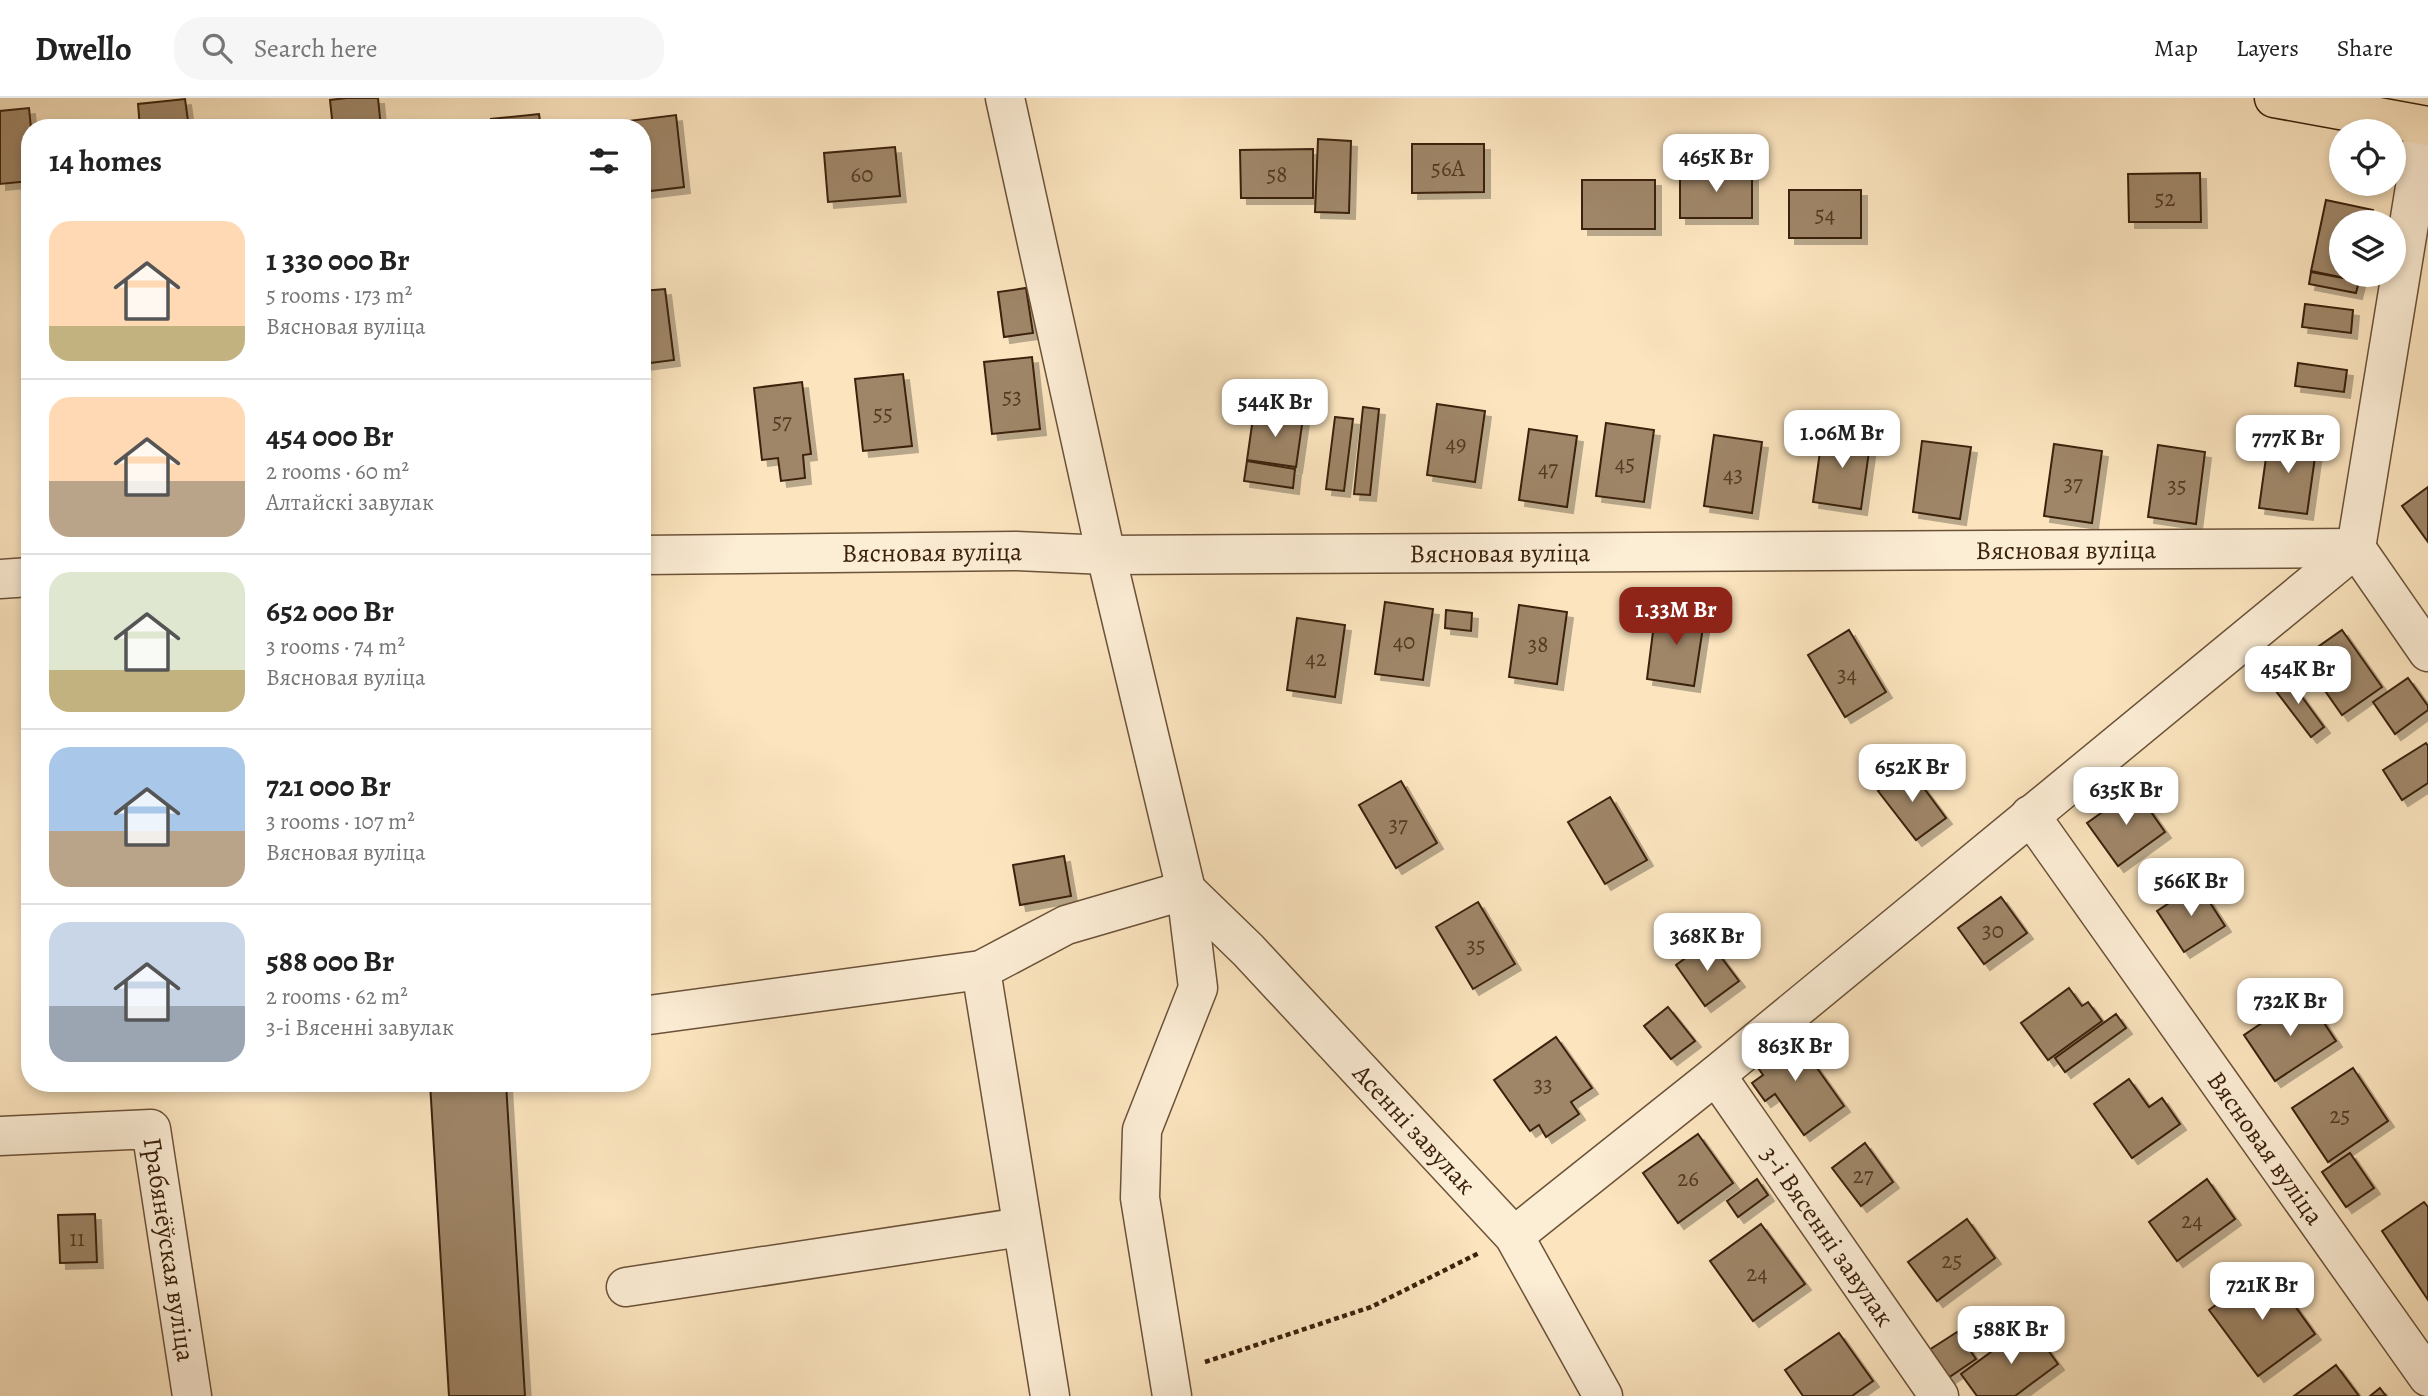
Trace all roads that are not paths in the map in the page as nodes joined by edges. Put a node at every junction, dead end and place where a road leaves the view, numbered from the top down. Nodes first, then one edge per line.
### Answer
1 (1005, 98) edge
2 (2274, 98) edge
3 (2427, 126) edge
4 (2356, 548) junction
5 (651, 555) edge
6 (1106, 555) junction
7 (21, 578) edge
8 (0, 579) edge
9 (2428, 652) edge
10 (2030, 815) junction
11 (1186, 890) junction
12 (981, 970) junction
13 (651, 1015) edge
14 (1716, 1074) junction
15 (0, 1136) edge
16 (1022, 1227) junction
17 (1514, 1236) junction
18 (626, 1287) dead end
19 (2428, 1377) edge
20 (1170, 1385) edge
21 (192, 1396) edge
22 (1050, 1396) edge
23 (1603, 1396) edge
24 (1939, 1396) edge

1 - 6 street
2 - 3 main road
3 - 4 street
4 - 6 street, Вясновая вуліца
4 - 9 street
4 - 10 street
5 - 6 street, Вясновая вуліца
6 - 11 street
7 - 8 street
10 - 14 street
10 - 19 street, Вясновая вуліца
11 - 12 street
11 - 17 street, Асенні завулак
11 - 20 street
12 - 13 street
12 - 16 street
14 - 17 street
14 - 24 street, 3-і Вясенні завулак
15 - 21 street, Грабянёўская вуліца
16 - 18 street
16 - 22 street
17 - 23 street, Асенні завулак

